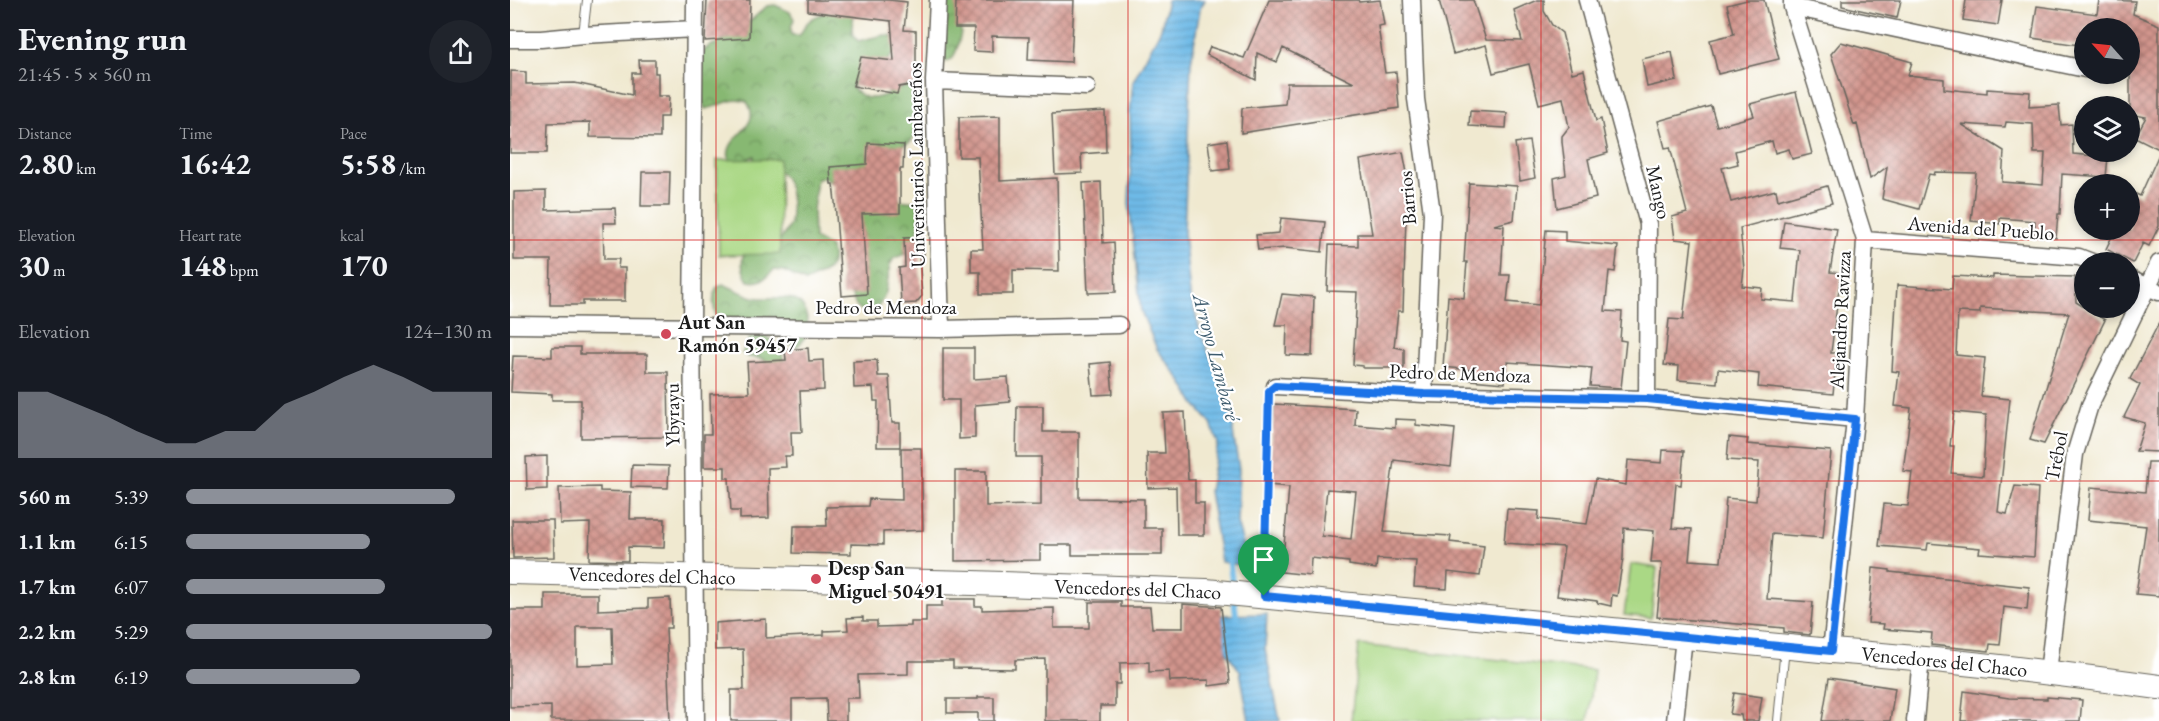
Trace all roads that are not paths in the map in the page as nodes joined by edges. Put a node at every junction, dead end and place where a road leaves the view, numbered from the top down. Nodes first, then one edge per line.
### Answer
1 (587, 0) edge
2 (695, 0) edge
3 (938, 0) edge
4 (1412, 0) edge
5 (1587, 0) edge
6 (1792, 4) edge
7 (694, 29) junction
8 (583, 35) junction
9 (510, 39) edge
10 (2074, 67) edge
11 (934, 81) junction
12 (1087, 87) dead end
13 (1865, 240) junction
14 (2074, 257) edge
15 (2159, 263) edge
16 (2153, 289) edge
17 (510, 325) edge
18 (1119, 325) dead end
19 (692, 326) junction
20 (940, 329) junction
21 (1275, 386) road end
22 (1424, 394) junction
23 (1647, 399) junction
24 (1855, 419) junction
25 (510, 572) edge
26 (696, 578) junction
27 (1684, 637) junction
28 (1785, 647) junction
29 (1831, 651) junction
30 (1921, 658) junction
31 (2048, 672) junction
32 (2159, 687) edge
33 (696, 721) edge
34 (1675, 721) edge
35 (1778, 721) edge
36 (1915, 721) edge

1 - 8 lane
2 - 7 street, Ybyrayu
3 - 11 street, Universitarios Lambareños
4 - 22 street, Barrios
5 - 23 street, Mango
6 - 10 street
6 - 13 street, Alejandro Ravizza
7 - 8 street
7 - 19 street, Ybyrayu
8 - 9 street
11 - 12 street
11 - 20 street, Universitarios Lambareños
13 - 14 street, Avenida del Pueblo
13 - 24 street, Alejandro Ravizza
15 - 16 street, Trébol
16 - 31 street, Trébol
17 - 19 street, Pedro de Mendoza
18 - 20 street, Pedro de Mendoza
19 - 20 street, Pedro de Mendoza
19 - 26 street, Ybyrayu
21 - 22 street, Pedro de Mendoza
22 - 23 street, Pedro de Mendoza
23 - 24 street, Pedro de Mendoza
24 - 29 street, Alejandro Ravizza
25 - 26 street, Vencedores del Chaco
26 - 27 street, Vencedores del Chaco
26 - 33 street, Ybyrayu
27 - 28 street, Vencedores del Chaco
27 - 34 street
28 - 29 street, Vencedores del Chaco
28 - 35 lane
29 - 30 street, Vencedores del Chaco
30 - 31 street, Vencedores del Chaco
30 - 36 street
31 - 32 street, Vencedores del Chaco

